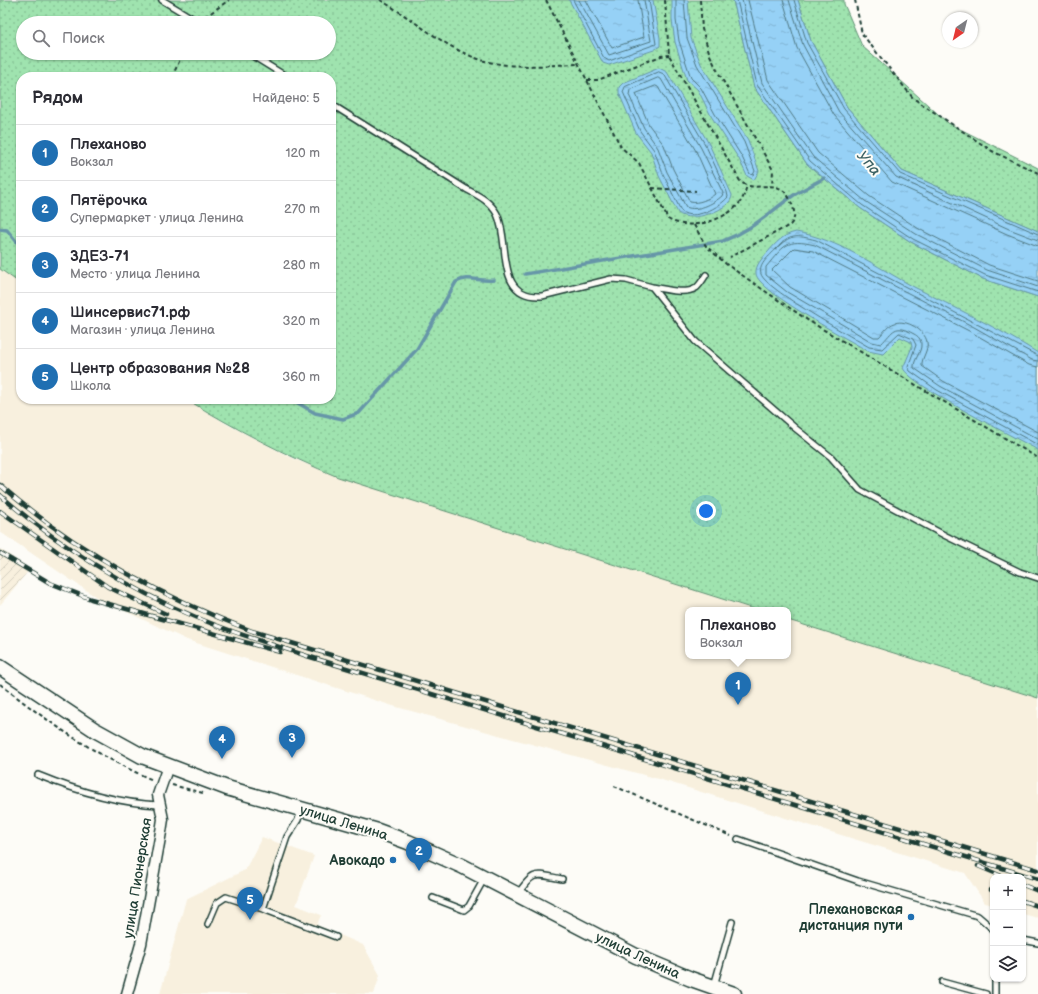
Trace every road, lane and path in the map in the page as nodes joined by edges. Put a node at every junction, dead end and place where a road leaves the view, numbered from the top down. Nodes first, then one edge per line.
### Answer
1 (162, 0) edge
2 (229, 0) edge
3 (380, 0) edge
4 (546, 0) edge
5 (664, 0) edge
6 (700, 0) edge
7 (855, 0) edge
8 (188, 16) edge
9 (208, 16) edge
10 (669, 55) junction
11 (180, 60) edge
12 (259, 60) edge
13 (577, 64) junction
14 (174, 72) edge
15 (279, 72) edge
16 (587, 80) junction
17 (336, 107) edge
18 (1038, 173) edge
19 (747, 186) junction
20 (772, 186) junction
21 (652, 188) junction
22 (696, 192) dead end
23 (694, 225) junction
24 (730, 257) dead end
25 (706, 275) dead end
26 (652, 287) junction
27 (1038, 458) edge
28 (1038, 578) edge
29 (0, 667) edge
30 (0, 684) edge
31 (168, 766) junction
32 (38, 775) dead end
33 (161, 782) junction
34 (614, 786) dead end
35 (207, 794) dead end
36 (159, 805) junction
37 (301, 808) junction
38 (738, 839) joint
39 (484, 878) junction
40 (562, 879) dead end
41 (517, 895) junction
42 (433, 898) dead end
43 (263, 909) junction
44 (732, 922) dead end
45 (208, 924) dead end
46 (990, 926) edge
47 (336, 937) dead end
48 (1026, 941) edge
49 (1038, 943) edge
50 (942, 982) dead end
51 (994, 982) edge
52 (714, 987) junction
53 (127, 994) edge
54 (734, 994) edge
55 (986, 994) edge
56 (995, 994) edge

1 - 8 lane
2 - 9 path
3 - 13 path
4 - 13 path
5 - 10 path
6 - 20 path
7 - 18 path
10 - 16 path
10 - 19 path
11 - 14 path
12 - 15 lane
13 - 16 path
16 - 21 path
17 - 26 lane
19 - 20 path
19 - 23 path
20 - 24 path
21 - 22 path
21 - 23 path
23 - 27 path
25 - 26 lane
26 - 28 lane
29 - 31 main road, улица Ленина
30 - 33 path
31 - 33 street, улица Пионерская
31 - 37 main road, улица Ленина
32 - 36 lane
33 - 35 path
33 - 36 street, улица Пионерская
34 - 38 path
36 - 53 street, улица Пионерская
37 - 39 main road, улица Ленина
37 - 43 lane
38 - 46 lane
39 - 41 main road, улица Ленина
39 - 42 lane
40 - 41 lane
41 - 52 main road, улица Ленина
43 - 45 lane
43 - 47 lane
44 - 52 lane
48 - 49 lane
50 - 55 lane
51 - 56 lane
52 - 54 main road, улица Ленина

